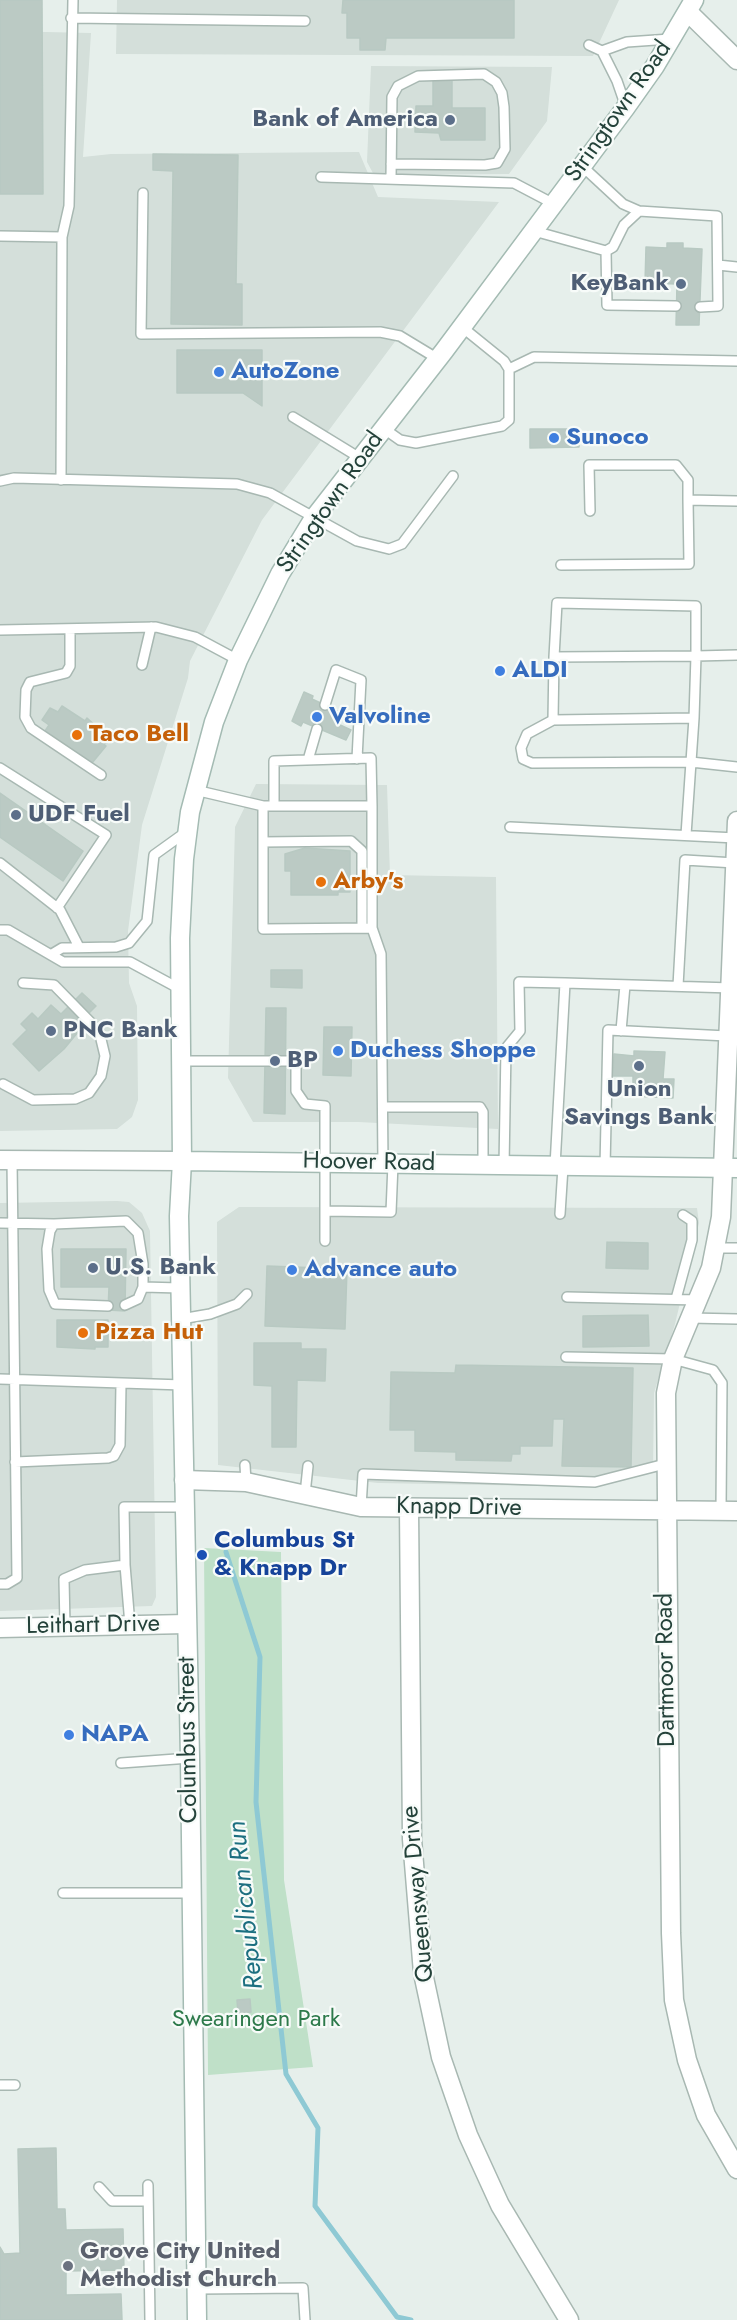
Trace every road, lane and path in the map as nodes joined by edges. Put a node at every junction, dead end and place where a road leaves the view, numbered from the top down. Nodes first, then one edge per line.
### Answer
1 (73, 0) edge
2 (691, 6) edge
3 (71, 18) junction
4 (305, 21) dead end
5 (671, 39) junction
6 (589, 45) dead end
7 (602, 51) junction
8 (737, 60) edge
9 (626, 107) junction
10 (392, 164) junction
11 (582, 166) junction
12 (321, 177) dead end
13 (391, 178) junction
14 (143, 193) dead end
15 (554, 204) junction
16 (639, 212) junction
17 (534, 231) junction
18 (0, 237) edge
19 (62, 237) junction
20 (606, 251) junction
21 (718, 265) junction
22 (737, 267) edge
23 (676, 306) dead end
24 (700, 307) dead end
25 (462, 327) junction
26 (438, 358) junction
27 (737, 361) edge
28 (509, 369) junction
29 (293, 417) dead end
30 (383, 428) junction
31 (360, 458) junction
32 (453, 476) dead end
33 (61, 480) junction
34 (0, 481) edge
35 (688, 500) junction
36 (737, 501) edge
37 (590, 511) dead end
38 (314, 518) junction
39 (561, 565) dead end
40 (151, 627) junction
41 (70, 629) junction
42 (0, 630) edge
43 (737, 655) edge
44 (696, 656) junction
45 (554, 657) junction
46 (238, 660) junction
47 (142, 665) dead end
48 (325, 705) dead end
49 (694, 718) junction
50 (553, 720) junction
51 (317, 729) dead end
52 (357, 759) junction
53 (308, 760) junction
54 (691, 762) junction
55 (737, 766) edge
56 (0, 768) edge
57 (101, 775) dead end
58 (195, 790) junction
59 (263, 806) junction
60 (274, 806) junction
61 (372, 806) junction
62 (510, 827) dead end
63 (736, 830) edge
64 (187, 832) junction
65 (686, 835) junction
66 (263, 842) junction
67 (0, 863) edge
68 (735, 863) junction
69 (735, 892) edge
70 (57, 908) junction
71 (367, 928) junction
72 (0, 930) edge
73 (79, 947) junction
74 (52, 954) junction
75 (23, 982) dead end
76 (565, 983) junction
77 (625, 985) junction
78 (678, 986) junction
79 (733, 988) edge
80 (180, 989) junction
81 (621, 1031) junction
82 (727, 1036) junction
83 (181, 1061) junction
84 (3, 1084) dead end
85 (383, 1107) junction
86 (6, 1160) edge
87 (182, 1161) junction
88 (327, 1163) junction
89 (388, 1164) junction
90 (483, 1166) junction
91 (504, 1166) junction
92 (559, 1166) junction
93 (605, 1167) junction
94 (730, 1168) edge
95 (326, 1211) junction
96 (560, 1215) dead end
97 (683, 1215) dead end
98 (0, 1223) edge
99 (13, 1223) junction
100 (54, 1224) junction
101 (325, 1241) dead end
102 (715, 1248) junction
103 (737, 1248) edge
104 (143, 1287) junction
105 (180, 1288) junction
106 (248, 1294) dead end
107 (567, 1297) dead end
108 (676, 1299) junction
109 (699, 1300) junction
110 (125, 1305) dead end
111 (108, 1306) dead end
112 (690, 1318) junction
113 (181, 1319) junction
114 (737, 1319) edge
115 (566, 1357) dead end
116 (673, 1359) junction
117 (0, 1378) edge
118 (14, 1378) junction
119 (121, 1384) junction
120 (183, 1385) junction
121 (15, 1462) junction
122 (665, 1464) junction
123 (308, 1466) dead end
124 (184, 1480) junction
125 (305, 1494) junction
126 (184, 1507) junction
127 (361, 1507) junction
128 (409, 1509) junction
129 (665, 1510) junction
130 (729, 1511) edge
131 (125, 1565) junction
132 (0, 1584) edge
133 (186, 1624) junction
134 (130, 1625) junction
135 (65, 1626) junction
136 (0, 1628) edge
137 (190, 1758) junction
138 (121, 1763) dead end
139 (63, 1893) dead end
140 (192, 1893) junction
141 (0, 2085) edge
142 (15, 2085) dead end
143 (737, 2169) edge
144 (148, 2185) dead end
145 (99, 2187) dead end
146 (148, 2201) junction
147 (197, 2289) junction
148 (150, 2320) edge
149 (197, 2320) edge
150 (305, 2320) edge
151 (569, 2320) edge

1 - 3 lane
2 - 5 street, Stringtown Road
2 - 8 street
3 - 4 lane
3 - 19 lane
5 - 7 lane
5 - 9 street, Stringtown Road
6 - 7 lane
7 - 9 lane
9 - 11 street, Stringtown Road
10 - 10 lane
10 - 13 lane
11 - 15 street, Stringtown Road
11 - 16 lane
12 - 13 lane
13 - 15 lane
14 - 26 lane
15 - 17 street, Stringtown Road
16 - 20 lane
16 - 21 lane
17 - 20 lane
17 - 25 street, Stringtown Road
18 - 19 lane
19 - 33 lane
20 - 23 lane
21 - 22 lane
21 - 24 lane
25 - 26 street, Stringtown Road
25 - 28 lane
26 - 30 street, Stringtown Road
27 - 28 lane
28 - 30 lane
29 - 31 lane
30 - 31 street, Stringtown Road
31 - 38 street, Stringtown Road
32 - 38 lane
33 - 34 lane
33 - 38 lane
35 - 36 lane
35 - 37 lane
35 - 39 lane
38 - 46 street, Stringtown Road
40 - 41 lane
40 - 46 lane
40 - 47 lane
41 - 42 lane
41 - 57 lane
43 - 44 lane
44 - 45 lane
44 - 45 lane
44 - 49 lane
45 - 50 lane
46 - 58 street, Stringtown Road
48 - 52 lane
49 - 50 lane
49 - 54 lane
50 - 54 lane
51 - 53 lane
52 - 53 lane
52 - 61 lane
53 - 60 lane
54 - 55 lane
54 - 65 lane
56 - 70 lane
58 - 59 lane
58 - 64 street, Stringtown Road
59 - 60 lane
59 - 66 lane
60 - 61 lane
61 - 71 lane
62 - 65 lane
63 - 65 lane
63 - 68 street, Dartmoor Road
64 - 73 lane
64 - 80 street, Stringtown Road
66 - 71 lane
66 - 71 lane
67 - 70 lane
68 - 69 street, Dartmoor Road
68 - 78 lane
69 - 79 street, Dartmoor Road
70 - 73 lane
71 - 85 lane
72 - 74 lane
73 - 74 lane
74 - 80 lane
75 - 84 lane
76 - 77 lane
76 - 91 lane
76 - 92 lane
77 - 78 lane
77 - 81 lane
78 - 79 lane
79 - 82 street, Dartmoor Road
80 - 83 street, Stringtown Road
81 - 82 lane
81 - 93 lane
82 - 94 street, Dartmoor Road
83 - 87 street, Stringtown Road
83 - 88 lane
85 - 89 lane
85 - 90 lane
86 - 87 street, Hoover Road
86 - 99 lane
87 - 88 street, Hoover Road
87 - 105 street, Columbus Street
88 - 89 street, Hoover Road
88 - 95 lane
89 - 90 street, Hoover Road
89 - 95 lane
90 - 91 street, Hoover Road
91 - 92 street, Hoover Road
92 - 93 street, Hoover Road
92 - 96 lane
93 - 94 street, Hoover Road
94 - 102 street, Dartmoor Road
95 - 101 lane
97 - 108 lane
98 - 99 lane
99 - 100 lane
99 - 118 lane
100 - 104 lane
100 - 111 lane
102 - 103 lane
102 - 109 street, Dartmoor Road
104 - 105 lane
104 - 110 lane
105 - 113 street, Columbus Street
106 - 113 lane
107 - 108 lane
108 - 109 lane
109 - 112 street, Dartmoor Road
112 - 114 lane
112 - 116 street, Dartmoor Road
113 - 120 street, Columbus Street
115 - 116 lane
116 - 122 street, Dartmoor Road
116 - 130 lane
117 - 118 lane
118 - 119 lane
118 - 121 lane
119 - 120 lane
119 - 121 lane
120 - 124 street, Columbus Street
121 - 132 lane
122 - 127 lane
122 - 129 street, Dartmoor Road
123 - 125 lane
124 - 125 street, Knapp Drive
124 - 126 street, Columbus Street
125 - 127 street, Knapp Drive
126 - 131 lane
126 - 133 street, Columbus Street
127 - 128 street, Knapp Drive
128 - 129 street, Knapp Drive
128 - 151 street, Queensway Drive
129 - 130 street, Knapp Drive
129 - 143 street, Dartmoor Road
131 - 134 lane
131 - 135 lane
133 - 134 street, Leithart Drive
133 - 137 street, Columbus Street
134 - 135 street, Leithart Drive
135 - 136 street, Leithart Drive
137 - 138 lane
137 - 140 street, Columbus Street
139 - 140 lane
140 - 147 street, Columbus Street
141 - 142 lane
144 - 146 lane
145 - 146 lane
146 - 148 lane
147 - 149 street, Columbus Street
147 - 150 lane

